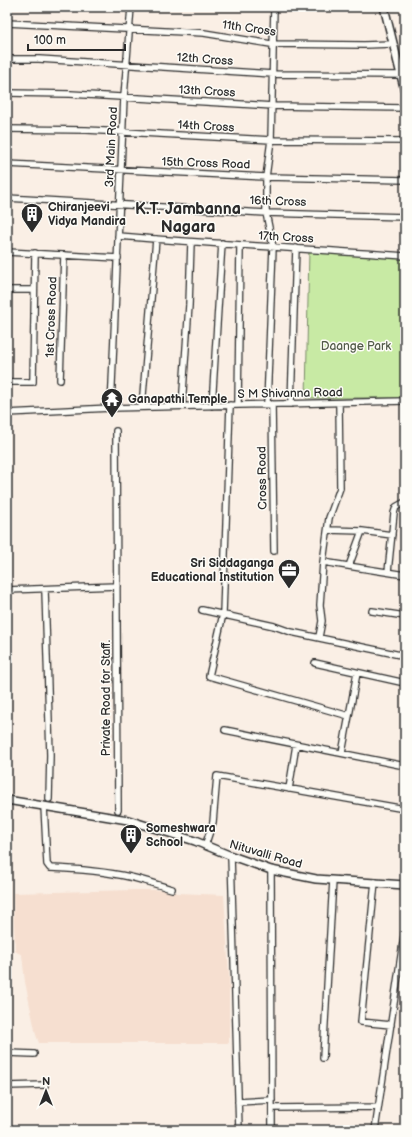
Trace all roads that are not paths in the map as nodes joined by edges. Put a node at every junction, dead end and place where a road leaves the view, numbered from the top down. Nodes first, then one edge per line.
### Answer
1 (131, 7) edge
2 (274, 7) edge
3 (384, 7) edge
4 (7, 23) edge
5 (130, 29) junction
6 (273, 43) junction
7 (393, 44) junction
8 (7, 59) edge
9 (126, 65) junction
10 (273, 74) junction
11 (401, 76) junction
12 (405, 91) edge
13 (7, 93) edge
14 (124, 97) junction
15 (272, 106) junction
16 (405, 108) edge
17 (7, 129) edge
18 (123, 132) junction
19 (272, 140) junction
20 (405, 141) edge
21 (7, 164) edge
22 (121, 171) junction
23 (266, 177) junction
24 (405, 180) edge
25 (7, 198) edge
26 (119, 206) junction
27 (266, 213) junction
28 (405, 217) edge
29 (118, 236) junction
30 (156, 240) junction
31 (191, 242) junction
32 (222, 243) junction
33 (240, 246) junction
34 (273, 247) junction
35 (296, 248) junction
36 (7, 252) edge
37 (35, 253) junction
38 (64, 255) junction
39 (405, 256) edge
40 (118, 258) junction
41 (7, 290) edge
42 (34, 290) junction
43 (60, 380) dead end
44 (7, 382) edge
45 (405, 401) edge
46 (339, 403) junction
47 (270, 404) junction
48 (291, 404) junction
49 (230, 405) junction
50 (238, 405) junction
51 (182, 406) junction
52 (212, 406) junction
53 (142, 407) junction
54 (112, 408) junction
55 (7, 413) edge
56 (116, 431) dead end
57 (405, 502) edge
58 (328, 530) junction
59 (362, 531) junction
60 (392, 535) junction
61 (274, 551) dead end
62 (323, 562) junction
63 (350, 566) junction
64 (388, 572) junction
65 (405, 574) edge
66 (117, 586) junction
67 (7, 590) edge
68 (45, 590) junction
69 (202, 610) dead end
70 (372, 611) dead end
71 (223, 614) junction
72 (405, 616) edge
73 (319, 637) junction
74 (405, 656) edge
75 (315, 663) dead end
76 (357, 673) junction
77 (405, 683) edge
78 (349, 716) junction
79 (225, 730) dead end
80 (296, 744) junction
81 (342, 754) junction
82 (405, 766) edge
83 (288, 789) junction
84 (49, 799) dead end
85 (7, 800) edge
86 (44, 806) junction
87 (405, 809) edge
88 (118, 810) dead end
89 (205, 846) junction
90 (231, 856) junction
91 (271, 870) junction
92 (333, 880) junction
93 (375, 882) junction
94 (405, 885) edge
95 (172, 889) dead end
96 (405, 929) edge
97 (390, 1025) junction
98 (7, 1053) edge
99 (34, 1054) dead end
100 (323, 1058) dead end
101 (46, 1085) dead end
102 (7, 1086) edge
103 (272, 1100) junction
104 (238, 1102) junction
105 (378, 1107) junction
106 (272, 1108) junction
107 (239, 1130) edge
108 (272, 1130) edge
109 (375, 1130) edge

1 - 5 street, 3rd Main Road
2 - 6 street, Cross Road
3 - 7 street
4 - 5 street, 11th Cross
5 - 6 street, 11th Cross
5 - 9 street, 3rd Main Road
6 - 7 street, 11th Cross
6 - 10 street, Cross Road
7 - 11 street
8 - 9 street, 12th Cross
9 - 10 street, 12th Cross
9 - 14 street, 3rd Main Road
10 - 11 street, 12th Cross
10 - 15 street, Cross Road
11 - 12 street
13 - 14 street, 13th Cross
14 - 15 street, 13th Cross
14 - 18 street, 3rd Main Road
15 - 16 street, 13th Cross
15 - 19 street, Cross Road
17 - 18 street, 14th Cross
18 - 19 street, 14th Cross
18 - 22 street, 3rd Main Road
19 - 20 street, 14th Cross
19 - 23 street, Cross Road
21 - 22 street, 15th Cross Road
22 - 23 street, 15th Cross Road
22 - 26 street, 3rd Main Road
23 - 24 street, 15th Cross Road
23 - 27 street, Cross Road
25 - 26 street, 16th Cross
26 - 27 street, 16th Cross
26 - 29 street, 3rd Main Road
27 - 28 street, 16th Cross
27 - 34 street, Cross Road
29 - 30 street, 17th Cross
29 - 40 street, 3rd Main Road
30 - 31 street, 17th Cross
30 - 53 street
31 - 32 street, 17th Cross
31 - 51 street
32 - 33 street, 17th Cross
32 - 52 street
33 - 34 street, 17th Cross
33 - 50 street
34 - 35 street, 17th Cross
34 - 47 street, Cross Road
35 - 39 street, 17th Cross
35 - 48 street
36 - 37 street
37 - 38 street
37 - 42 street
38 - 40 street
38 - 43 street, 1st Cross Road
40 - 54 street, 3rd Main Road
41 - 42 street
42 - 44 street
45 - 46 street, S M Shivanna Road
46 - 48 street, S M Shivanna Road
46 - 58 street
47 - 48 street, S M Shivanna Road
47 - 50 street, S M Shivanna Road
47 - 61 street, Cross Road
49 - 50 street, S M Shivanna Road
49 - 52 street, S M Shivanna Road
49 - 71 street
51 - 52 street, S M Shivanna Road
51 - 53 street, S M Shivanna Road
53 - 54 street, S M Shivanna Road
54 - 55 street, S M Shivanna Road
56 - 66 street, Private Road for Staff.
57 - 60 street
58 - 59 street
58 - 62 street
59 - 60 street
59 - 63 street
60 - 64 street
62 - 63 street
62 - 73 street
63 - 64 street
64 - 65 street
66 - 68 street
66 - 88 street, Private Road for Staff.
67 - 68 street
68 - 84 street
69 - 71 street
70 - 72 street
71 - 73 street
71 - 78 street
73 - 74 street
75 - 76 street
76 - 77 street
76 - 78 street
78 - 81 street
79 - 80 street
80 - 81 street
80 - 83 street
81 - 82 street
83 - 87 street
83 - 89 street
85 - 86 street, Nituvalli Road
86 - 89 street, Nituvalli Road
86 - 95 street
89 - 90 street, Nituvalli Road
90 - 91 street, Nituvalli Road
90 - 104 street
91 - 92 street, Nituvalli Road
91 - 103 street
92 - 93 street, Nituvalli Road
92 - 100 street
93 - 94 street, Nituvalli Road
93 - 97 street
96 - 97 street
97 - 105 street
98 - 99 street
101 - 102 street
103 - 104 street
103 - 106 street
104 - 107 street
105 - 106 street
105 - 109 street
106 - 108 street

